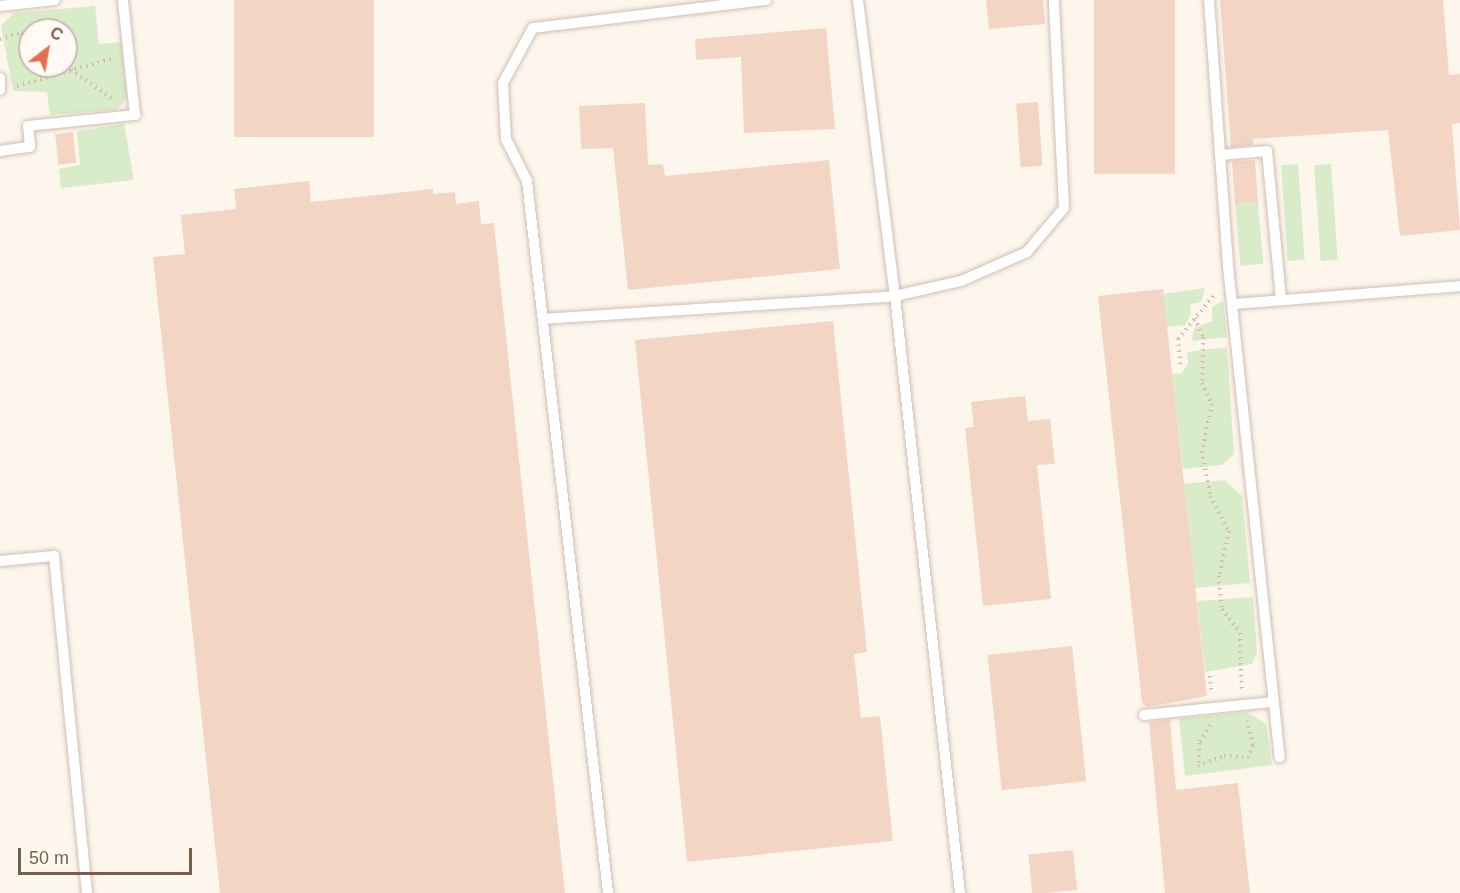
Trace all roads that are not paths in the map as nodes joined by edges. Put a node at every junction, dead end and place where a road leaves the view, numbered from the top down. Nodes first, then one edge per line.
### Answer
1 (55, 0) edge
2 (123, 0) edge
3 (766, 0) edge
4 (858, 0) edge
5 (1054, 0) edge
6 (1209, 0) edge
7 (0, 6) edge
8 (0, 78) edge
9 (1, 89) edge
10 (0, 151) edge
11 (1220, 155) junction
12 (1460, 286) edge
13 (895, 296) junction
14 (1281, 300) junction
15 (1233, 304) junction
16 (543, 319) junction
17 (0, 561) edge
18 (1273, 702) junction
19 (1144, 715) dead end
20 (1280, 757) dead end
21 (87, 893) edge
22 (608, 893) edge
23 (960, 893) edge

1 - 7 lane
2 - 10 lane
3 - 16 lane
4 - 13 lane
5 - 13 lane
6 - 11 lane
8 - 9 lane
11 - 14 lane
11 - 15 lane
12 - 14 lane
13 - 16 lane
13 - 23 lane
14 - 15 lane
15 - 18 lane
16 - 22 lane
17 - 21 lane
18 - 19 lane
18 - 20 lane

